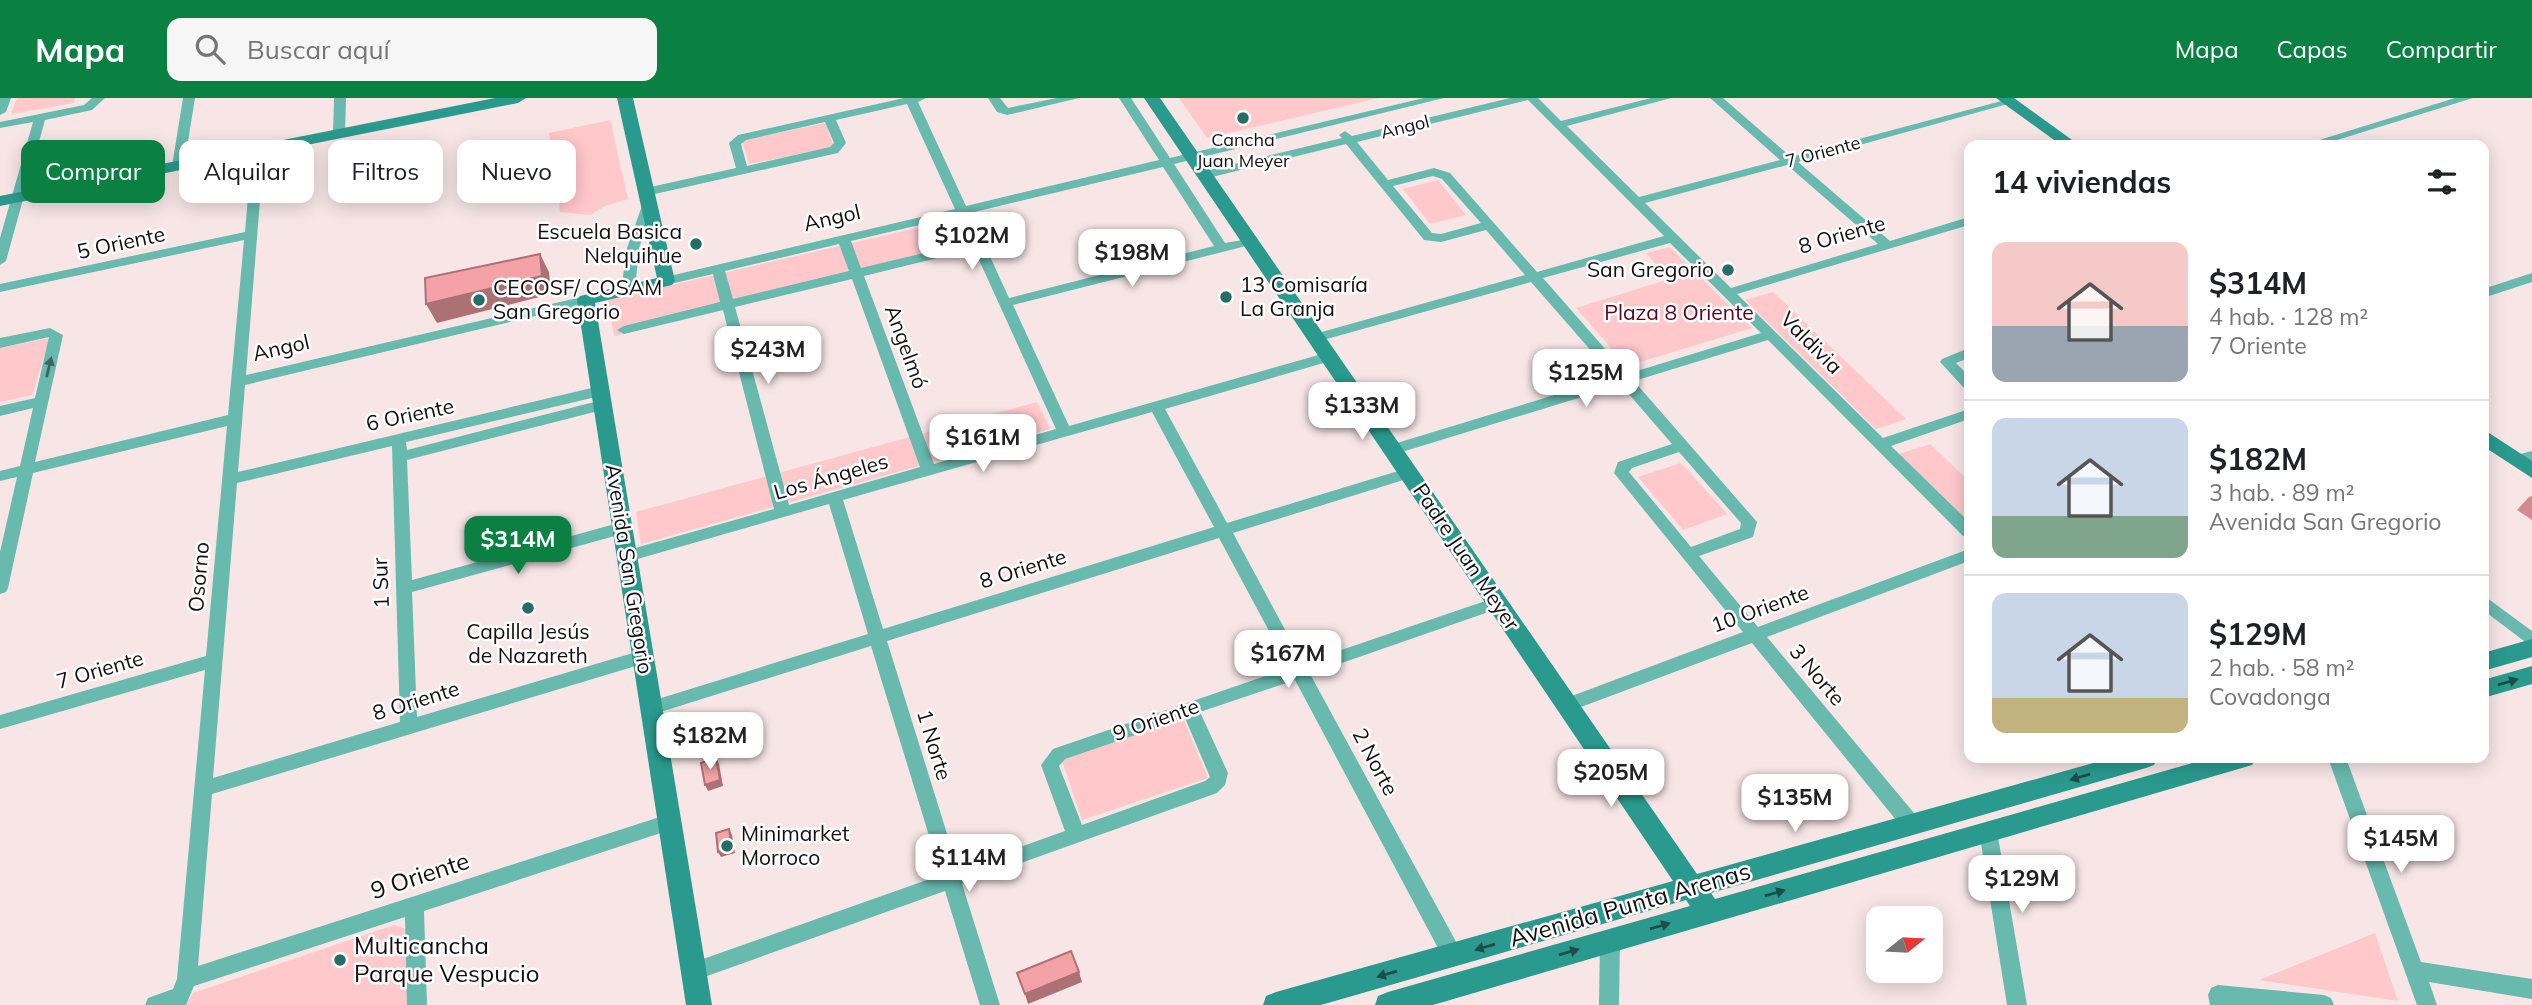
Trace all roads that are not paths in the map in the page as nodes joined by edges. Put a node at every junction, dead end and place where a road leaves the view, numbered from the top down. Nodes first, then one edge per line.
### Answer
1 (5, 98) edge
2 (99, 98) edge
3 (189, 98) edge
4 (340, 98) edge
5 (518, 98) edge
6 (625, 98) edge
7 (994, 98) edge
8 (1073, 98) edge
9 (1125, 98) edge
10 (1152, 98) edge
11 (1438, 98) edge
12 (1524, 98) edge
13 (1532, 98) edge
14 (1665, 98) edge
15 (1716, 98) edge
16 (2467, 98) edge
17 (914, 99) edge
18 (1050, 100) edge
19 (2007, 100) edge
20 (0, 112) edge
21 (40, 117) junction
22 (829, 118) junction
23 (1334, 122) junction
24 (0, 125) edge
25 (1559, 125) junction
26 (339, 134) junction
27 (309, 140) edge
28 (1349, 140) junction
29 (2064, 140) edge
30 (2326, 140) edge
31 (1192, 156) junction
32 (1789, 161) junction
33 (1166, 162) junction
34 (178, 166) joint
35 (743, 171) junction
36 (1205, 175) junction
37 (1385, 184) junction
38 (648, 197) junction
39 (18, 198) junction
40 (0, 199) edge
41 (1636, 202) junction
42 (253, 203) edge
43 (0, 207) edge
44 (962, 211) junction
45 (1964, 223) edge
46 (1489, 225) junction
47 (250, 234) junction
48 (1672, 238) junction
49 (844, 239) junction
50 (1250, 242) junction
51 (658, 243) junction
52 (978, 244) junction
53 (1887, 246) junction
54 (633, 248) junction
55 (1222, 248) junction
56 (0, 261) edge
57 (718, 268) junction
58 (857, 274) junction
59 (1534, 277) junction
60 (2532, 277) edge
61 (666, 281) junction
62 (0, 288) edge
63 (628, 290) junction
64 (2489, 292) edge
65 (1727, 293) junction
66 (586, 300) junction
67 (1005, 303) junction
68 (728, 305) junction
69 (624, 330) dead end
70 (1770, 335) junction
71 (1316, 338) junction
72 (0, 343) edge
73 (1964, 354) edge
74 (1329, 357) junction
75 (1624, 379) junction
76 (1964, 380) edge
77 (237, 382) junction
78 (601, 398) junction
79 (41, 401) junction
80 (1156, 406) junction
81 (0, 411) edge
82 (1964, 416) edge
83 (234, 419) junction
84 (1065, 432) junction
85 (399, 438) junction
86 (2489, 440) edge
87 (1880, 444) junction
88 (1682, 446) junction
89 (1392, 450) junction
90 (400, 457) junction
91 (2527, 462) edge
92 (26, 470) junction
93 (929, 471) junction
94 (1408, 473) junction
95 (0, 476) edge
96 (228, 480) junction
97 (834, 498) junction
98 (783, 512) junction
99 (1964, 527) edge
100 (622, 528) junction
101 (1223, 530) junction
102 (4, 549) edge
103 (1688, 554) junction
104 (627, 556) junction
105 (1964, 557) edge
106 (0, 588) edge
107 (404, 589) junction
108 (1497, 603) junction
109 (2489, 606) edge
110 (1755, 635) junction
111 (877, 638) junction
112 (2532, 640) edge
113 (2532, 648) edge
114 (643, 657) junction
115 (2489, 660) edge
116 (213, 661) junction
117 (1299, 671) junction
118 (2532, 675) edge
119 (2489, 687) edge
120 (1566, 705) junction
121 (651, 708) junction
122 (1190, 709) junction
123 (0, 722) edge
124 (409, 727) junction
125 (2129, 763) edge
126 (2203, 763) edge
127 (2339, 763) edge
128 (202, 789) junction
129 (669, 822) junction
130 (1912, 825) junction
131 (1988, 831) junction
132 (1076, 835) junction
133 (952, 880) junction
134 (1692, 888) junction
135 (414, 906) junction
136 (1709, 912) junction
137 (1610, 940) junction
138 (1453, 956) junction
139 (2414, 970) junction
140 (693, 972) junction
141 (2532, 989) edge
142 (181, 993) edge
143 (1402, 1003) edge
144 (155, 1005) edge
145 (417, 1005) edge
146 (699, 1005) edge
147 (990, 1005) edge
148 (1276, 1005) edge
149 (1609, 1005) edge
150 (2017, 1005) edge
151 (2220, 1005) edge
152 (2324, 1005) edge
153 (2427, 1005) edge

1 - 20 street
2 - 21 street
3 - 34 street
4 - 26 street
5 - 26 main road
6 - 38 main road
7 - 18 street
8 - 18 street
9 - 33 street
10 - 31 main road, Padre Juan Meyer
11 - 23 street, Angol
12 - 28 street, Angol
13 - 25 street, Valdivia
14 - 25 street
15 - 32 street
16 - 30 street
17 - 22 street
17 - 44 street
19 - 29 main road
19 - 32 street, 7 Oriente
21 - 24 street
21 - 39 street
22 - 35 street
22 - 35 street
23 - 28 street
23 - 31 street, Angol
25 - 41 street, Valdivia
26 - 27 main road
28 - 36 street, Angol
28 - 37 street
31 - 33 street, Angol
31 - 36 main road, Padre Juan Meyer
32 - 41 street, 7 Oriente
32 - 53 street
33 - 44 street, Angol
33 - 55 street
34 - 39 main road
35 - 38 street
36 - 50 main road, Padre Juan Meyer
37 - 46 street
37 - 46 street
38 - 51 main road
38 - 54 street
39 - 40 main road
39 - 43 street
39 - 56 street
41 - 48 street, Valdivia
42 - 47 street, Osorno
44 - 49 street, Angol
44 - 52 street
45 - 53 street, 8 Oriente
46 - 59 street
47 - 62 street, 5 Oriente
47 - 77 street, Osorno
48 - 59 street
48 - 65 street, Valdivia
49 - 57 street, Angol
49 - 58 street, Angelmó
50 - 55 street
50 - 71 main road, Padre Juan Meyer
51 - 54 street
51 - 61 main road
52 - 58 street
52 - 67 street
53 - 65 street, 8 Oriente
54 - 63 street
55 - 67 street
57 - 61 street, Angol
57 - 68 street
58 - 68 street
58 - 93 street, Angelmó
59 - 71 street
59 - 75 street
60 - 64 street
61 - 63 main road, Angol
63 - 66 main road, Angol
65 - 70 street, Valdivia
66 - 77 street, Angol
66 - 78 main road, Avenida San Gregorio
67 - 84 street
68 - 69 street
68 - 98 street
70 - 75 street
70 - 87 street, Valdivia
71 - 74 main road, Padre Juan Meyer
79 -> 72 street
73 - 76 street
74 - 80 street, Los Ángeles
74 - 89 main road, Padre Juan Meyer
75 - 88 street
75 - 89 street
77 - 83 street, Osorno
78 - 85 street, 6 Oriente
78 - 90 street, 6 Oriente
78 - 100 main road, Avenida San Gregorio
79 - 81 street
79 - 92 street
80 - 84 street, Los Ángeles
80 - 101 street, 2 Norte
82 - 87 street
83 - 92 street
83 - 96 street, Osorno
84 - 93 street, Los Ángeles
85 - 90 street, 1 Sur
85 - 96 street, 6 Oriente
86 - 91 main road
87 - 99 street, Valdivia
88 - 103 street
88 - 103 street, 3 Norte
89 - 94 main road, Padre Juan Meyer
90 - 107 street, 1 Sur
92 - 95 street
92 - 102 street
93 - 97 street, Los Ángeles
94 - 101 street, 8 Oriente
94 - 108 main road, Padre Juan Meyer
96 - 116 street, Osorno
97 - 98 street, Los Ángeles
97 - 111 street, 1 Norte
98 - 104 street, Los Ángeles
100 - 104 main road, Avenida San Gregorio
100 - 107 street
101 - 111 street, 8 Oriente
101 - 117 street, 2 Norte
102 - 106 street
103 - 110 street, 3 Norte
104 - 114 main road, Avenida San Gregorio
105 - 110 street, 10 Oriente
107 - 124 street, 1 Sur
108 - 117 street, 9 Oriente
108 - 120 main road, Padre Juan Meyer
109 - 112 street
110 - 120 street, 10 Oriente
110 - 130 street, 3 Norte
111 - 121 street, 8 Oriente
111 - 133 street, 1 Norte
113 - 115 main road
114 - 121 main road, Avenida San Gregorio
114 - 124 street, 8 Oriente
116 - 123 street, 7 Oriente
116 - 128 street, Osorno
117 - 122 street, 9 Oriente
117 - 138 street, 2 Norte
119 -> 118 main road
120 - 134 main road, Padre Juan Meyer
121 - 129 main road, Avenida San Gregorio
122 - 132 street, 9 Oriente
122 - 132 street
124 - 128 street, 8 Oriente
125 -> 130 main road, Avenida Punta Arenas
126 - 131 main road, Avenida Punta Arenas
127 - 139 street
128 - 142 street, Osorno
129 - 135 street, 9 Oriente
129 - 140 main road, Avenida San Gregorio
130 - 134 main road, Avenida Punta Arenas
136 -> 131 main road, Avenida Punta Arenas
131 - 150 street
132 - 133 street
133 - 140 street
133 - 147 street, 1 Norte
134 - 136 main road, Padre Juan Meyer
134 -> 138 main road, Avenida Punta Arenas
135 - 142 street, 9 Oriente
135 - 145 street
137 -> 136 main road, Avenida Punta Arenas
143 -> 137 main road, Avenida Punta Arenas
137 - 149 street
138 -> 148 main road, Avenida Punta Arenas
139 - 141 street
139 - 153 street
140 - 146 main road, Avenida San Gregorio
142 - 144 street, 9 Oriente
151 - 152 street

